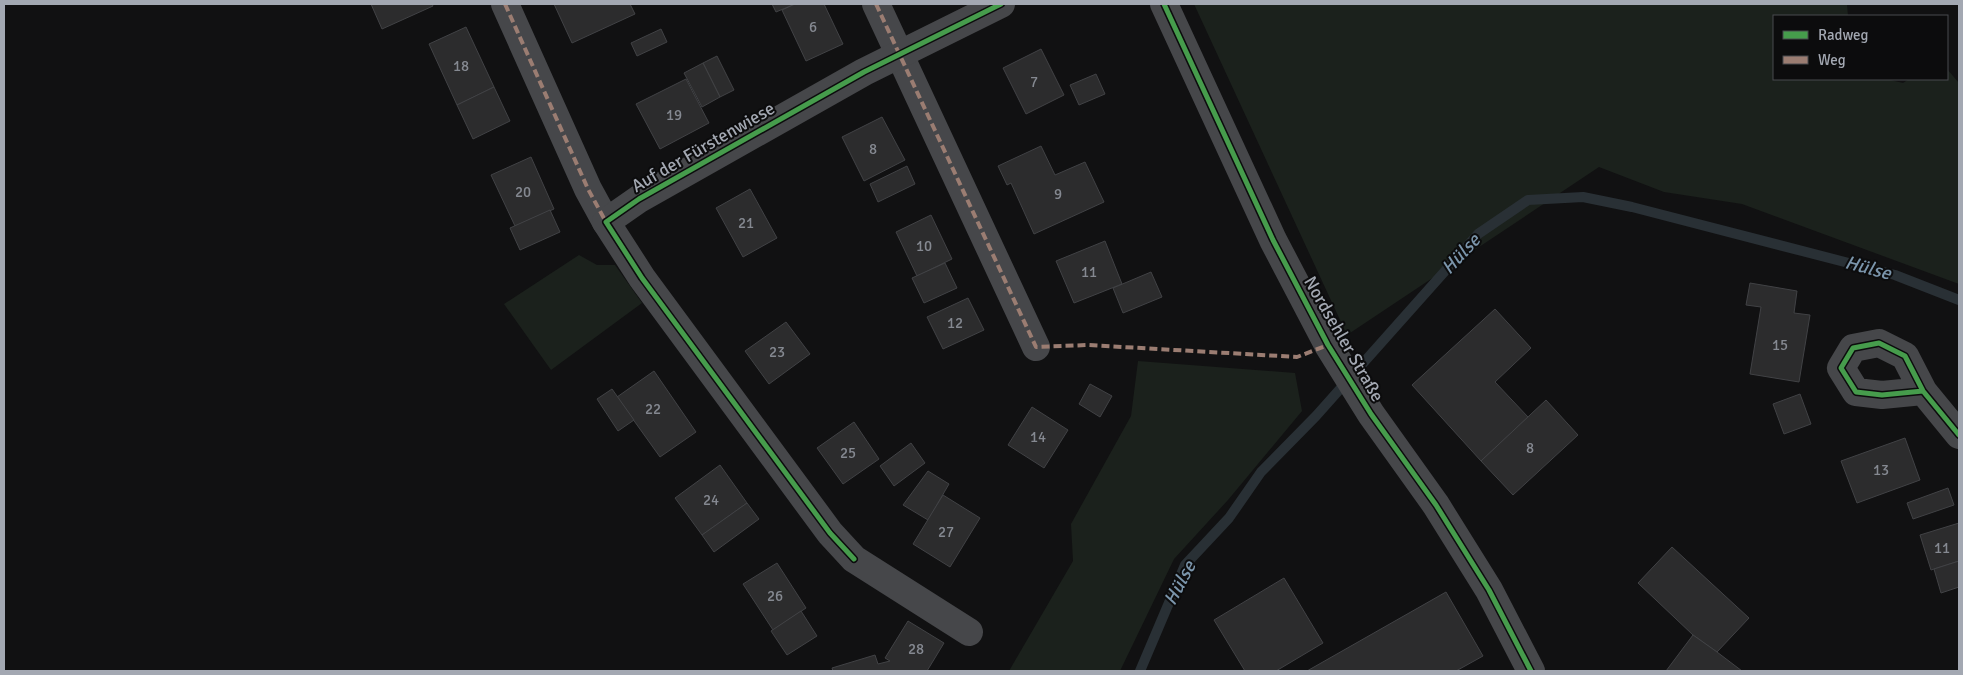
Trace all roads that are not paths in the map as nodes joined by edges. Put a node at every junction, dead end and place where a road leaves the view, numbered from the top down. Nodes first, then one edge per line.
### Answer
1 (506, 4) edge
2 (876, 4) edge
3 (1001, 4) edge
4 (1164, 4) edge
5 (899, 53) junction
6 (606, 222) junction
7 (1036, 347) dead end
8 (1923, 391) dead end
9 (1959, 436) edge
10 (969, 632) dead end
11 (1531, 671) edge

1 - 6 street
2 - 5 street
3 - 5 street, Auf der Fürstenwiese
4 - 11 street, Nordsehler Straße
5 - 6 street, Auf der Fürstenwiese
5 - 7 street
6 - 10 street
8 - 9 street

